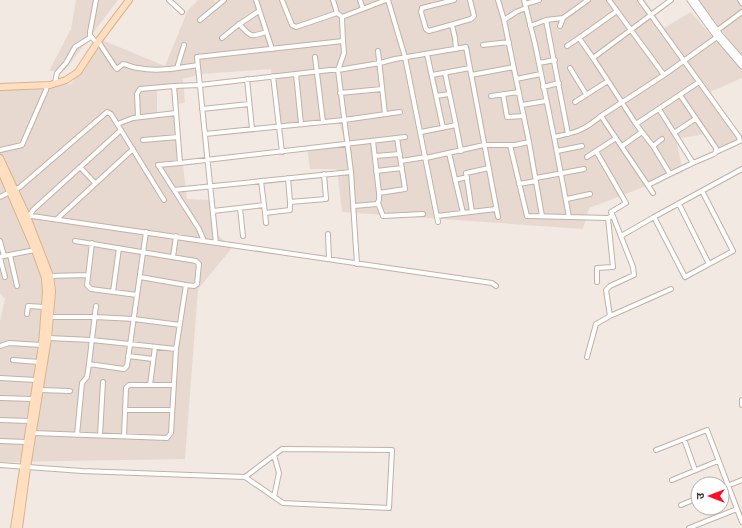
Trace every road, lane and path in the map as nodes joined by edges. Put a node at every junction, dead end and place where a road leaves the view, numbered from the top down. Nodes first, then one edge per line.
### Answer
1 (96, 0) edge
2 (125, 0) edge
3 (129, 0) edge
4 (169, 0) edge
5 (224, 0) edge
6 (256, 0) edge
7 (282, 0) edge
8 (333, 0) edge
9 (360, 0) edge
10 (387, 0) edge
11 (454, 0) edge
12 (470, 0) edge
13 (498, 0) edge
14 (539, 0) edge
15 (588, 0) edge
16 (609, 0) edge
17 (640, 0) edge
18 (671, 0) edge
19 (690, 0) edge
20 (740, 0) edge
21 (697, 1) edge
22 (742, 3) edge
23 (525, 4) edge
24 (363, 9) junction
25 (259, 11) junction
26 (617, 11) junction
27 (182, 12) dead end
28 (742, 12) edge
29 (337, 13) junction
30 (651, 15) junction
31 (342, 17) junction
32 (563, 18) junction
33 (200, 20) dead end
34 (504, 20) junction
35 (546, 20) junction
36 (240, 24) junction
37 (452, 25) junction
38 (530, 26) junction
39 (560, 26) dead end
40 (631, 30) junction
41 (266, 32) junction
42 (716, 34) junction
43 (222, 38) dead end
44 (579, 38) junction
45 (94, 40) junction
46 (343, 41) junction
47 (509, 42) junction
48 (184, 45) dead end
49 (483, 45) dead end
50 (567, 46) dead end
51 (272, 49) junction
52 (456, 49) junction
53 (378, 50) dead end
54 (427, 54) junction
55 (315, 57) dead end
56 (406, 57) junction
57 (593, 58) junction
58 (555, 60) junction
59 (742, 60) edge
60 (684, 61) junction
61 (380, 63) junction
62 (539, 63) junction
63 (198, 65) junction
64 (742, 66) edge
65 (514, 67) junction
66 (177, 68) junction
67 (470, 68) junction
68 (570, 68) dead end
69 (338, 70) junction
70 (317, 71) junction
71 (445, 72) junction
72 (296, 74) junction
73 (541, 74) junction
74 (432, 75) junction
75 (471, 75) junction
76 (664, 75) junction
77 (273, 76) junction
78 (247, 79) junction
79 (516, 79) junction
80 (608, 80) junction
81 (699, 82) junction
82 (55, 83) junction
83 (559, 83) junction
84 (46, 85) junction
85 (200, 85) junction
86 (174, 86) junction
87 (0, 87) edge
88 (544, 87) junction
89 (382, 89) junction
90 (519, 92) junction
91 (340, 93) junction
92 (449, 94) junction
93 (503, 94) junction
94 (586, 94) junction
95 (680, 95) junction
96 (436, 96) junction
97 (491, 96) dead end
98 (546, 101) junction
99 (575, 102) dead end
100 (622, 102) junction
101 (249, 104) junction
102 (522, 105) junction
103 (202, 109) junction
104 (658, 109) junction
105 (400, 112) dead end
106 (176, 113) junction
107 (385, 114) junction
108 (524, 116) junction
109 (601, 116) junction
110 (138, 117) junction
111 (695, 119) junction
112 (344, 120) junction
113 (323, 122) junction
114 (120, 123) dead end
115 (301, 124) junction
116 (636, 124) junction
117 (456, 125) junction
118 (279, 126) junction
119 (443, 128) junction
120 (252, 129) junction
121 (121, 130) junction
122 (421, 132) junction
123 (642, 132) junction
124 (674, 133) junction
125 (205, 134) junction
126 (568, 134) junction
127 (178, 137) junction
128 (554, 137) junction
129 (397, 138) junction
130 (405, 138) dead end
131 (616, 138) junction
132 (662, 139) dead end
133 (741, 139) edge
134 (143, 140) dead end
135 (373, 141) junction
136 (529, 142) junction
137 (347, 144) junction
138 (484, 145) junction
139 (510, 145) junction
140 (582, 146) dead end
141 (622, 146) junction
142 (653, 146) junction
143 (133, 149) junction
144 (0, 150) edge
145 (461, 150) junction
146 (557, 151) junction
147 (596, 151) junction
148 (282, 152) junction
149 (716, 152) junction
150 (450, 153) junction
151 (400, 154) junction
152 (374, 156) junction
153 (587, 157) dead end
154 (0, 158) edge
155 (426, 158) junction
156 (208, 161) junction
157 (401, 161) junction
158 (180, 163) junction
159 (693, 163) junction
160 (80, 167) junction
161 (402, 168) junction
162 (489, 168) junction
163 (0, 169) edge
164 (584, 169) dead end
165 (742, 169) edge
166 (376, 171) junction
167 (351, 172) junction
168 (324, 174) junction
169 (561, 174) junction
170 (670, 174) junction
171 (466, 177) junction
172 (288, 178) junction
173 (536, 179) junction
174 (455, 180) junction
175 (261, 181) junction
176 (95, 183) junction
177 (519, 184) junction
178 (648, 185) junction
179 (210, 186) junction
180 (174, 190) junction
181 (13, 191) junction
182 (702, 191) junction
183 (379, 193) junction
184 (653, 193) dead end
185 (590, 194) dead end
186 (0, 197) edge
187 (567, 199) junction
188 (164, 200) dead end
189 (290, 202) junction
190 (378, 203) junction
191 (679, 204) junction
192 (264, 205) junction
193 (354, 206) junction
194 (240, 208) junction
195 (496, 209) junction
196 (213, 211) junction
197 (472, 212) junction
198 (265, 213) junction
199 (463, 213) junction
200 (423, 214) dead end
201 (26, 215) junction
202 (437, 216) junction
203 (542, 216) junction
204 (498, 217) dead end
205 (569, 217) junction
206 (610, 217) junction
207 (654, 217) junction
208 (57, 219) junction
209 (438, 222) dead end
210 (266, 223) dead end
211 (146, 232) junction
212 (328, 234) dead end
213 (176, 236) junction
214 (243, 236) dead end
215 (621, 236) junction
216 (75, 240) dead end
217 (0, 241) edge
218 (204, 241) junction
219 (216, 242) junction
220 (92, 243) junction
221 (119, 248) junction
222 (35, 250) junction
223 (144, 252) junction
224 (10, 255) junction
225 (173, 256) junction
226 (1, 257) edge
227 (329, 259) junction
228 (357, 264) junction
229 (709, 264) junction
230 (88, 275) junction
231 (5, 277) dead end
232 (47, 277) junction
233 (140, 278) junction
234 (597, 282) dead end
235 (186, 285) junction
236 (17, 286) dead end
237 (496, 286) dead end
238 (671, 289) dead end
239 (112, 292) junction
240 (137, 295) junction
241 (45, 306) junction
242 (96, 306) dead end
243 (27, 314) dead end
244 (610, 316) junction
245 (50, 317) junction
246 (96, 317) junction
247 (134, 319) junction
248 (180, 325) junction
249 (48, 338) junction
250 (92, 340) junction
251 (130, 344) junction
252 (42, 345) junction
253 (0, 346) edge
254 (155, 347) junction
255 (176, 349) junction
256 (128, 356) junction
257 (587, 357) dead end
258 (153, 359) junction
259 (13, 360) dead end
260 (39, 362) junction
261 (89, 364) junction
262 (0, 378) edge
263 (36, 380) junction
264 (103, 382) dead end
265 (150, 385) junction
266 (174, 385) junction
267 (40, 390) junction
268 (70, 391) dead end
269 (0, 398) edge
270 (33, 399) junction
271 (742, 400) edge
272 (742, 405) edge
273 (125, 410) junction
274 (172, 410) junction
275 (0, 420) edge
276 (30, 421) junction
277 (33, 433) junction
278 (77, 435) junction
279 (100, 435) junction
280 (124, 436) junction
281 (684, 439) junction
282 (0, 441) edge
283 (26, 442) junction
284 (656, 450) dead end
285 (274, 455) junction
286 (718, 461) junction
287 (0, 466) edge
288 (24, 468) junction
289 (696, 470) junction
290 (724, 476) edge
291 (245, 477) junction
292 (672, 480) dead end
293 (742, 480) edge
294 (730, 485) edge
295 (730, 491) edge
296 (274, 496) junction
297 (690, 501) edge
298 (681, 505) dead end
299 (737, 509) junction
300 (742, 522) edge
301 (14, 528) edge
302 (19, 528) edge
303 (689, 528) edge

1 - 45 street
2 - 45 main road
3 - 45 main road
4 - 27 street
5 - 33 street
6 - 25 street
7 - 29 street
8 - 29 street
9 - 24 street
10 - 24 street
10 - 56 street
11 - 37 street
12 - 37 street
13 - 34 street
14 - 23 street
15 - 32 street
16 - 26 street
17 - 30 street
18 - 30 street
19 - 42 street
20 - 22 street
21 - 42 street
23 - 34 street
23 - 38 street
24 - 31 street
25 - 36 street
25 - 41 street
26 - 40 street
26 - 44 street
28 - 42 street
29 - 31 street
30 - 40 street
30 - 60 street
31 - 46 street
32 - 35 street
32 - 39 street
34 - 47 street
35 - 38 street
35 - 58 street
36 - 41 street
36 - 43 street
37 - 52 street
38 - 62 street
40 - 57 street
40 - 76 street
41 - 51 street
42 - 59 street
42 - 60 street
42 - 64 street
44 - 50 street
44 - 57 street
45 - 66 street
45 - 82 main road
45 - 82 street
46 - 51 street
46 - 69 street
47 - 49 street
47 - 65 street
48 - 66 street
51 - 63 street
52 - 54 street
52 - 67 street
53 - 61 street
54 - 56 street
54 - 74 street
55 - 70 street
56 - 61 street
56 - 122 street
57 - 80 street
58 - 62 street
58 - 83 street
60 - 76 street
60 - 81 street
61 - 69 street
61 - 89 street
62 - 73 street
63 - 66 street
63 - 85 street
65 - 75 street
65 - 79 street
67 - 71 street
67 - 75 street
68 - 94 street
69 - 70 street
69 - 91 street
70 - 72 street
70 - 113 street
71 - 74 street
71 - 92 street
72 - 77 street
72 - 115 street
73 - 79 street
73 - 88 street
74 - 96 street
75 - 138 street
76 - 100 street
77 - 78 street
77 - 118 street
78 - 85 street
78 - 101 street
79 - 90 street
80 - 94 street
80 - 100 street
81 - 95 street
81 - 133 street
82 - 84 main road
83 - 88 street
83 - 126 street
84 - 87 main road
84 - 144 street
85 - 86 street
85 - 103 street
86 - 106 street
86 - 110 street
88 - 98 street
89 - 91 street
89 - 107 street
90 - 93 street
90 - 102 street
91 - 112 street
92 - 96 street
92 - 117 street
93 - 97 street
93 - 108 street
94 - 99 street
95 - 104 street
95 - 111 street
96 - 119 street
98 - 102 street
98 - 128 street
100 - 109 street
100 - 116 street
101 - 103 street
101 - 120 street
102 - 108 street
103 - 125 street
104 - 116 street
104 - 124 street
105 - 107 street
106 - 110 street
106 - 127 street
107 - 112 street
108 - 136 street
109 - 126 street
109 - 131 street
110 - 114 street
111 - 124 street
111 - 149 street
112 - 113 street
112 - 137 street
113 - 115 street
115 - 118 street
116 - 123 street
117 - 119 street
117 - 145 street
118 - 120 street
118 - 148 street
119 - 122 street
120 - 125 street
121 - 143 street
121 - 160 street
121 - 181 street
122 - 155 street
123 - 141 street
123 - 142 street
124 - 159 street
125 - 156 street
126 - 128 street
127 - 134 street
127 - 158 street
128 - 146 street
129 - 130 street
129 - 135 street
129 - 151 street
131 - 141 street
131 - 147 street
132 - 142 street
133 - 149 street
135 - 137 street
135 - 152 street
136 - 139 street
136 - 173 street
137 - 148 street
137 - 167 street
138 - 139 street
138 - 145 street
138 - 162 street
139 - 177 street
140 - 146 street
141 - 178 street
142 - 170 street
143 - 176 street
143 - 188 street
145 - 150 street
146 - 169 street
147 - 153 street
147 - 206 street
148 - 156 street
149 - 159 street
150 - 155 street
150 - 174 street
151 - 152 street
151 - 157 street
152 - 166 street
154 - 181 main road
155 - 157 street
155 - 202 street
156 - 158 street
156 - 179 street
157 - 161 street
158 - 180 street
159 - 170 street
160 - 176 street
160 - 201 street
161 - 166 street
161 - 183 street
162 - 171 street
162 - 195 street
163 - 181 main road
164 - 169 street
165 - 182 street
166 - 183 street
167 - 168 street
167 - 193 street
168 - 172 street
168 - 189 street
169 - 173 street
169 - 187 street
170 - 178 street
171 - 174 street
171 - 197 street
172 - 175 street
172 - 189 street
173 - 177 street
173 - 203 street
174 - 199 street
175 - 179 street
175 - 192 street
176 - 208 street
177 - 203 street
178 - 184 street
179 - 180 street
179 - 196 street
180 - 218 street
181 - 186 street
181 - 201 main road
182 - 191 street
182 - 229 street
183 - 190 street
185 - 187 street
187 - 205 street
189 - 198 street
190 - 193 street
190 - 200 street
191 - 207 street
191 - 229 street
192 - 194 street
192 - 198 street
193 - 228 street
194 - 196 street
194 - 214 street
195 - 197 street
195 - 204 street
196 - 219 street
197 - 199 street
198 - 210 street
199 - 202 street
201 - 208 street
201 - 222 main road
201 - 232 main road
202 - 209 street
203 - 205 street
205 - 206 street
206 - 215 street
206 - 234 street
207 - 215 street
207 - 229 street
208 - 211 street
211 - 213 street
211 - 223 street
212 - 227 street
213 - 218 street
213 - 225 street
215 - 244 street
216 - 220 street
217 - 226 street
218 - 219 street
219 - 227 street
220 - 221 street
220 - 230 street
221 - 223 street
221 - 239 street
222 - 224 street
222 - 232 main road
223 - 225 street
223 - 233 street
224 - 226 street
224 - 236 street
225 - 235 street
226 - 231 street
227 - 228 street
228 - 237 street
230 - 232 street
230 - 239 street
232 - 241 main road
232 - 245 main road
233 - 235 street
233 - 240 street
235 - 248 street
238 - 244 street
239 - 240 street
240 - 247 street
241 - 243 street
241 - 252 main road
242 - 246 street
244 - 257 street
245 - 246 street
245 - 249 main road
246 - 247 street
246 - 250 street
247 - 248 street
247 - 251 street
248 - 255 street
249 - 250 street
249 - 267 main road
250 - 251 street
250 - 261 street
251 - 254 street
251 - 256 street
252 - 253 street
252 - 260 main road
254 - 255 street
254 - 258 street
255 - 266 street
256 - 258 street
256 - 261 street
258 - 265 street
259 - 260 street
260 - 263 main road
261 - 278 street
262 - 263 street
263 - 270 main road
264 - 279 street
265 - 266 street
265 - 273 street
266 - 274 street
267 - 268 street
267 - 277 main road
269 - 270 street
270 - 276 main road
271 - 272 street
273 - 274 street
273 - 280 street
274 - 280 street
275 - 276 street
276 - 283 main road
277 - 278 street
277 - 288 main road
278 - 279 street
279 - 280 street
281 - 284 street
281 - 286 street
281 - 289 street
282 - 283 street
283 - 288 main road
285 - 291 street
285 - 296 street
285 - 296 street
286 - 289 street
286 - 290 street
287 - 288 street
288 - 291 street
288 - 301 main road
288 - 302 main road
289 - 292 street
291 - 296 street
293 - 294 street
295 - 299 street
297 - 298 street
299 - 300 street
299 - 303 street

